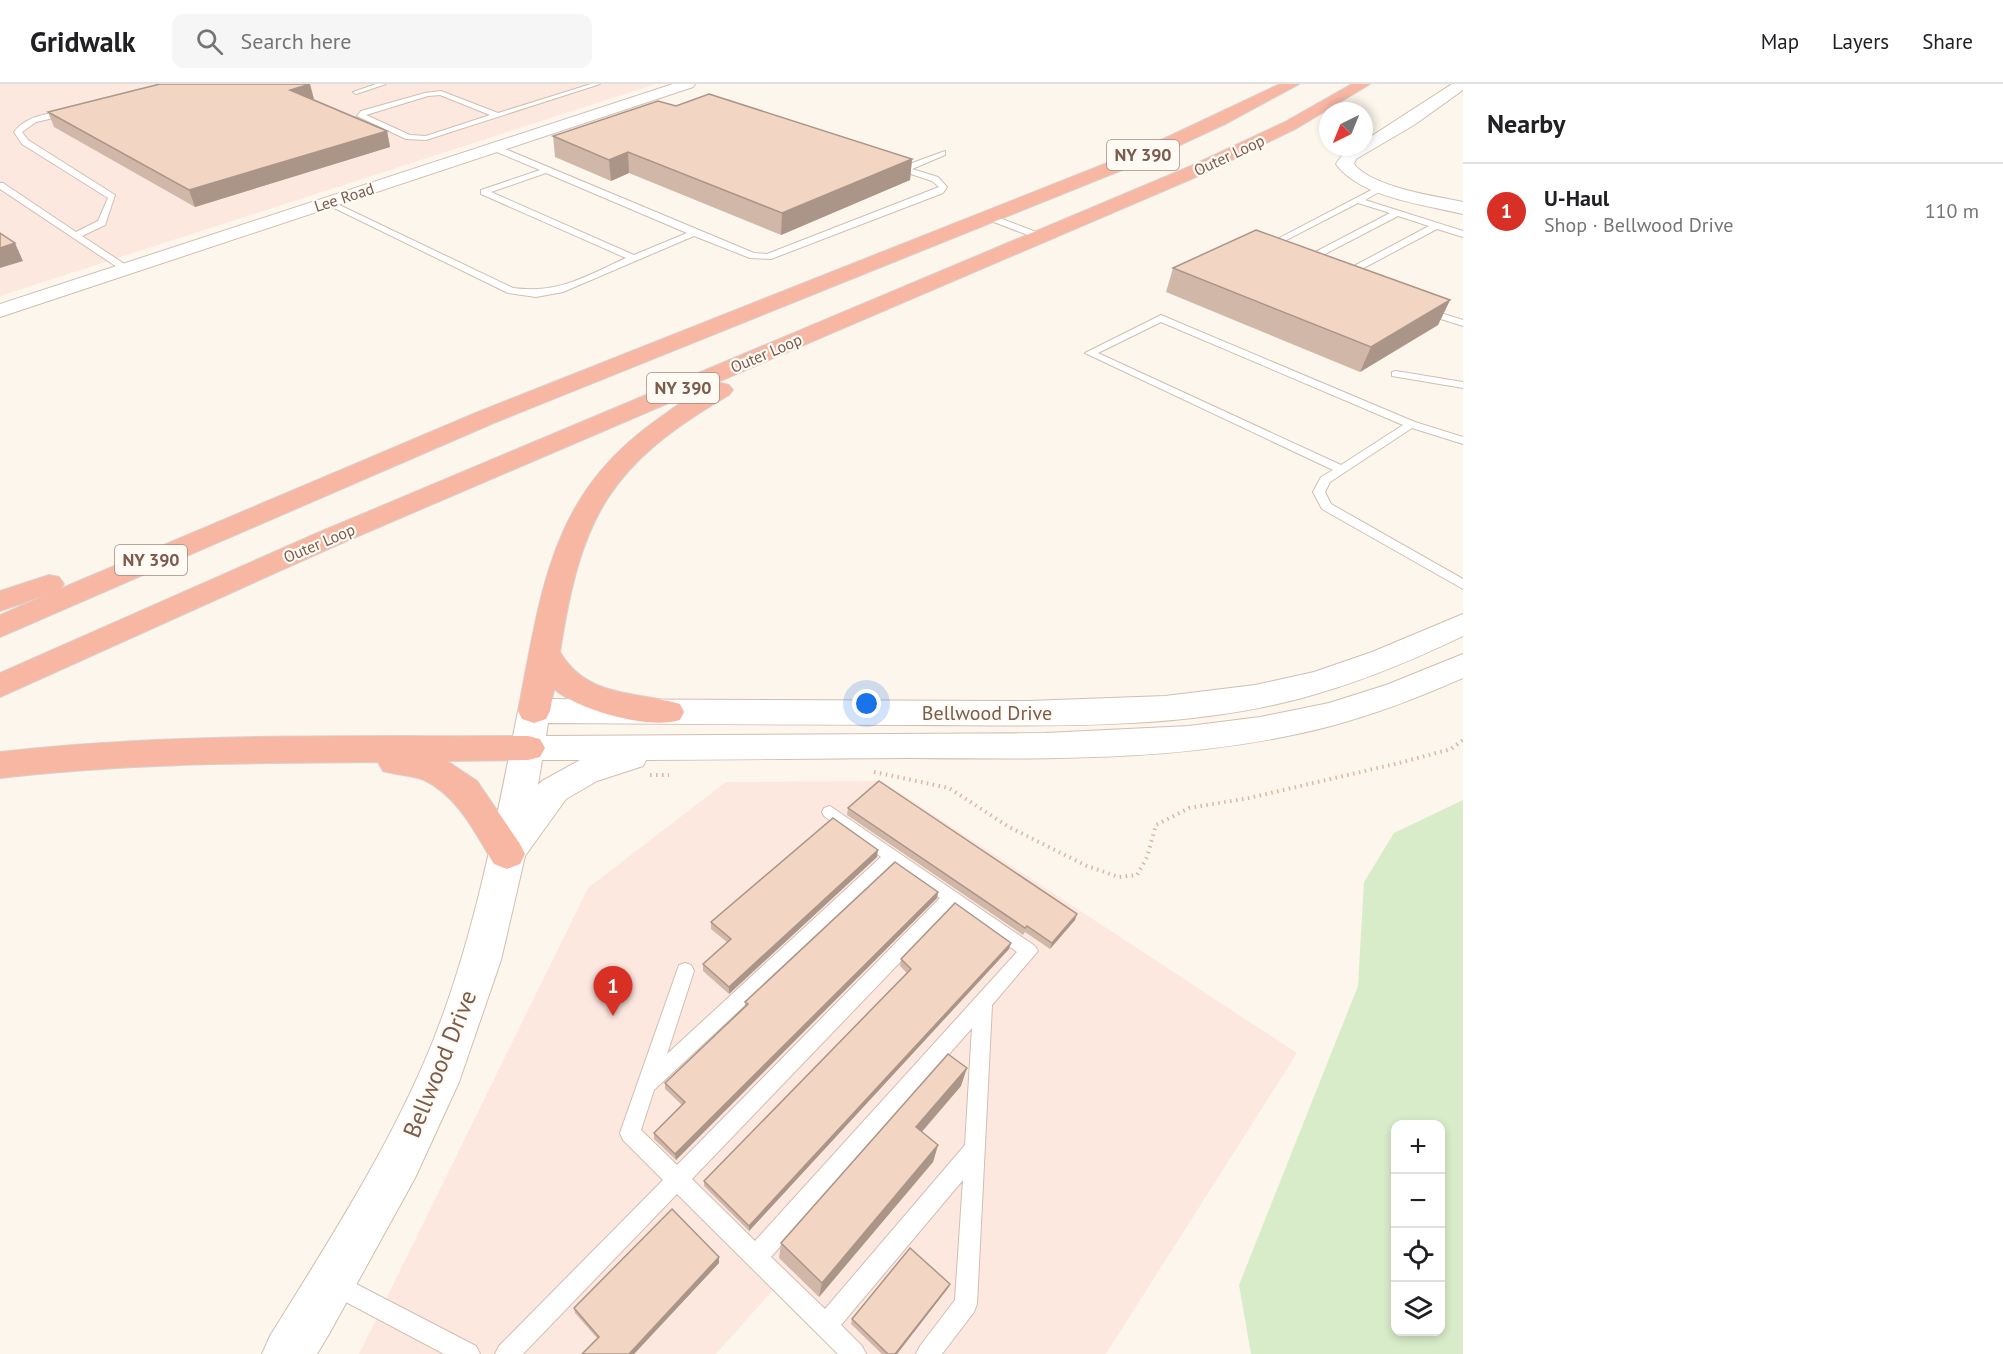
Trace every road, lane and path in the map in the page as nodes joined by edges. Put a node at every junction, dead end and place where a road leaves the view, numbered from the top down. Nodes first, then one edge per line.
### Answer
1 (384, 84) edge
2 (597, 84) edge
3 (688, 84) edge
4 (1292, 84) edge
5 (1363, 84) edge
6 (1462, 84) edge
7 (356, 92) dead end
8 (75, 110) edge
9 (498, 116) junction
10 (495, 148) junction
11 (942, 153) dead end
12 (882, 162) edge
13 (904, 169) junction
14 (544, 171) junction
15 (0, 185) edge
16 (1384, 187) junction
17 (1359, 201) junction
18 (328, 203) junction
19 (1463, 208) edge
20 (1397, 213) junction
21 (989, 217) junction
22 (1436, 226) junction
23 (694, 233) junction
24 (1463, 234) edge
25 (76, 235) junction
26 (1041, 237) junction
27 (1270, 254) edge
28 (635, 259) junction
29 (1298, 264) edge
30 (126, 269) junction
31 (1348, 283) edge
32 (1410, 305) edge
33 (867, 310) junction
34 (0, 311) edge
35 (1463, 323) edge
36 (1396, 374) dead end
37 (1463, 385) edge
38 (1411, 424) junction
39 (1463, 441) edge
40 (1342, 470) junction
41 (302, 495) junction
42 (1463, 585) edge
43 (0, 601) edge
44 (1463, 624) edge
45 (0, 627) edge
46 (545, 653) junction
47 (1463, 665) edge
48 (0, 686) edge
49 (534, 711) junction
50 (668, 711) junction
51 (1463, 740) edge
52 (528, 748) junction
53 (151, 752) junction
54 (671, 761) junction
55 (0, 765) edge
56 (871, 771) dead end
57 (650, 775) dead end
58 (830, 812) dead end
59 (507, 854) junction
60 (893, 856) junction
61 (952, 897) junction
62 (685, 971) dead end
63 (983, 1003) junction
64 (647, 1085) junction
65 (974, 1150) junction
66 (675, 1178) junction
67 (756, 1257) junction
68 (331, 1282) junction
69 (825, 1326) junction
70 (288, 1354) edge
71 (468, 1354) edge
72 (507, 1354) edge
73 (854, 1354) edge
74 (928, 1354) edge

1 - 7 lane
2 - 9 lane
3 - 10 street, Lee Road
4 - 21 highway, Outer Loop / NY 390
5 - 26 highway, Outer Loop / NY 390
6 - 16 street
8 - 25 lane
9 - 9 lane
10 - 14 lane
10 - 18 street, Lee Road
11 - 13 lane
12 - 13 lane
13 - 23 lane
14 - 23 lane
14 - 28 lane
15 - 25 lane
16 - 17 lane
16 - 19 street
17 - 20 lane
17 - 27 lane
18 - 28 lane
18 - 30 street, Lee Road
20 - 22 lane
20 - 29 lane
21 - 26 lane
21 - 41 highway, Outer Loop / NY 390
22 - 24 lane
22 - 31 lane
23 - 28 lane
25 - 30 lane
26 - 33 highway, Outer Loop / NY 390
30 - 34 street, Lee Road
32 - 35 lane
33 - 46 highway
33 - 48 highway, Outer Loop / NY 390
36 - 37 lane
38 - 39 lane
38 - 40 lane
38 - 40 lane
40 - 42 lane
41 - 43 highway
41 - 45 highway, Outer Loop / NY 390
44 - 50 street, Bellwood Drive
46 - 49 highway
46 - 50 highway
47 - 54 street, Bellwood Drive
49 - 50 street, Bellwood Drive
49 - 52 street, Bellwood Drive
51 - 56 path
52 - 53 highway
52 - 54 street, Bellwood Drive
52 - 59 street, Bellwood Drive
53 - 55 highway
53 - 59 highway
54 - 57 path
54 - 59 street
58 - 60 lane
59 - 68 street, Bellwood Drive
60 - 61 lane
60 - 64 lane
61 - 63 lane
61 - 66 lane
62 - 64 lane
63 - 65 lane
63 - 67 lane
64 - 66 lane
65 - 69 lane
65 - 74 lane
66 - 67 lane
66 - 72 lane
67 - 69 lane
68 - 70 street, Bellwood Drive
68 - 71 lane
69 - 73 lane

